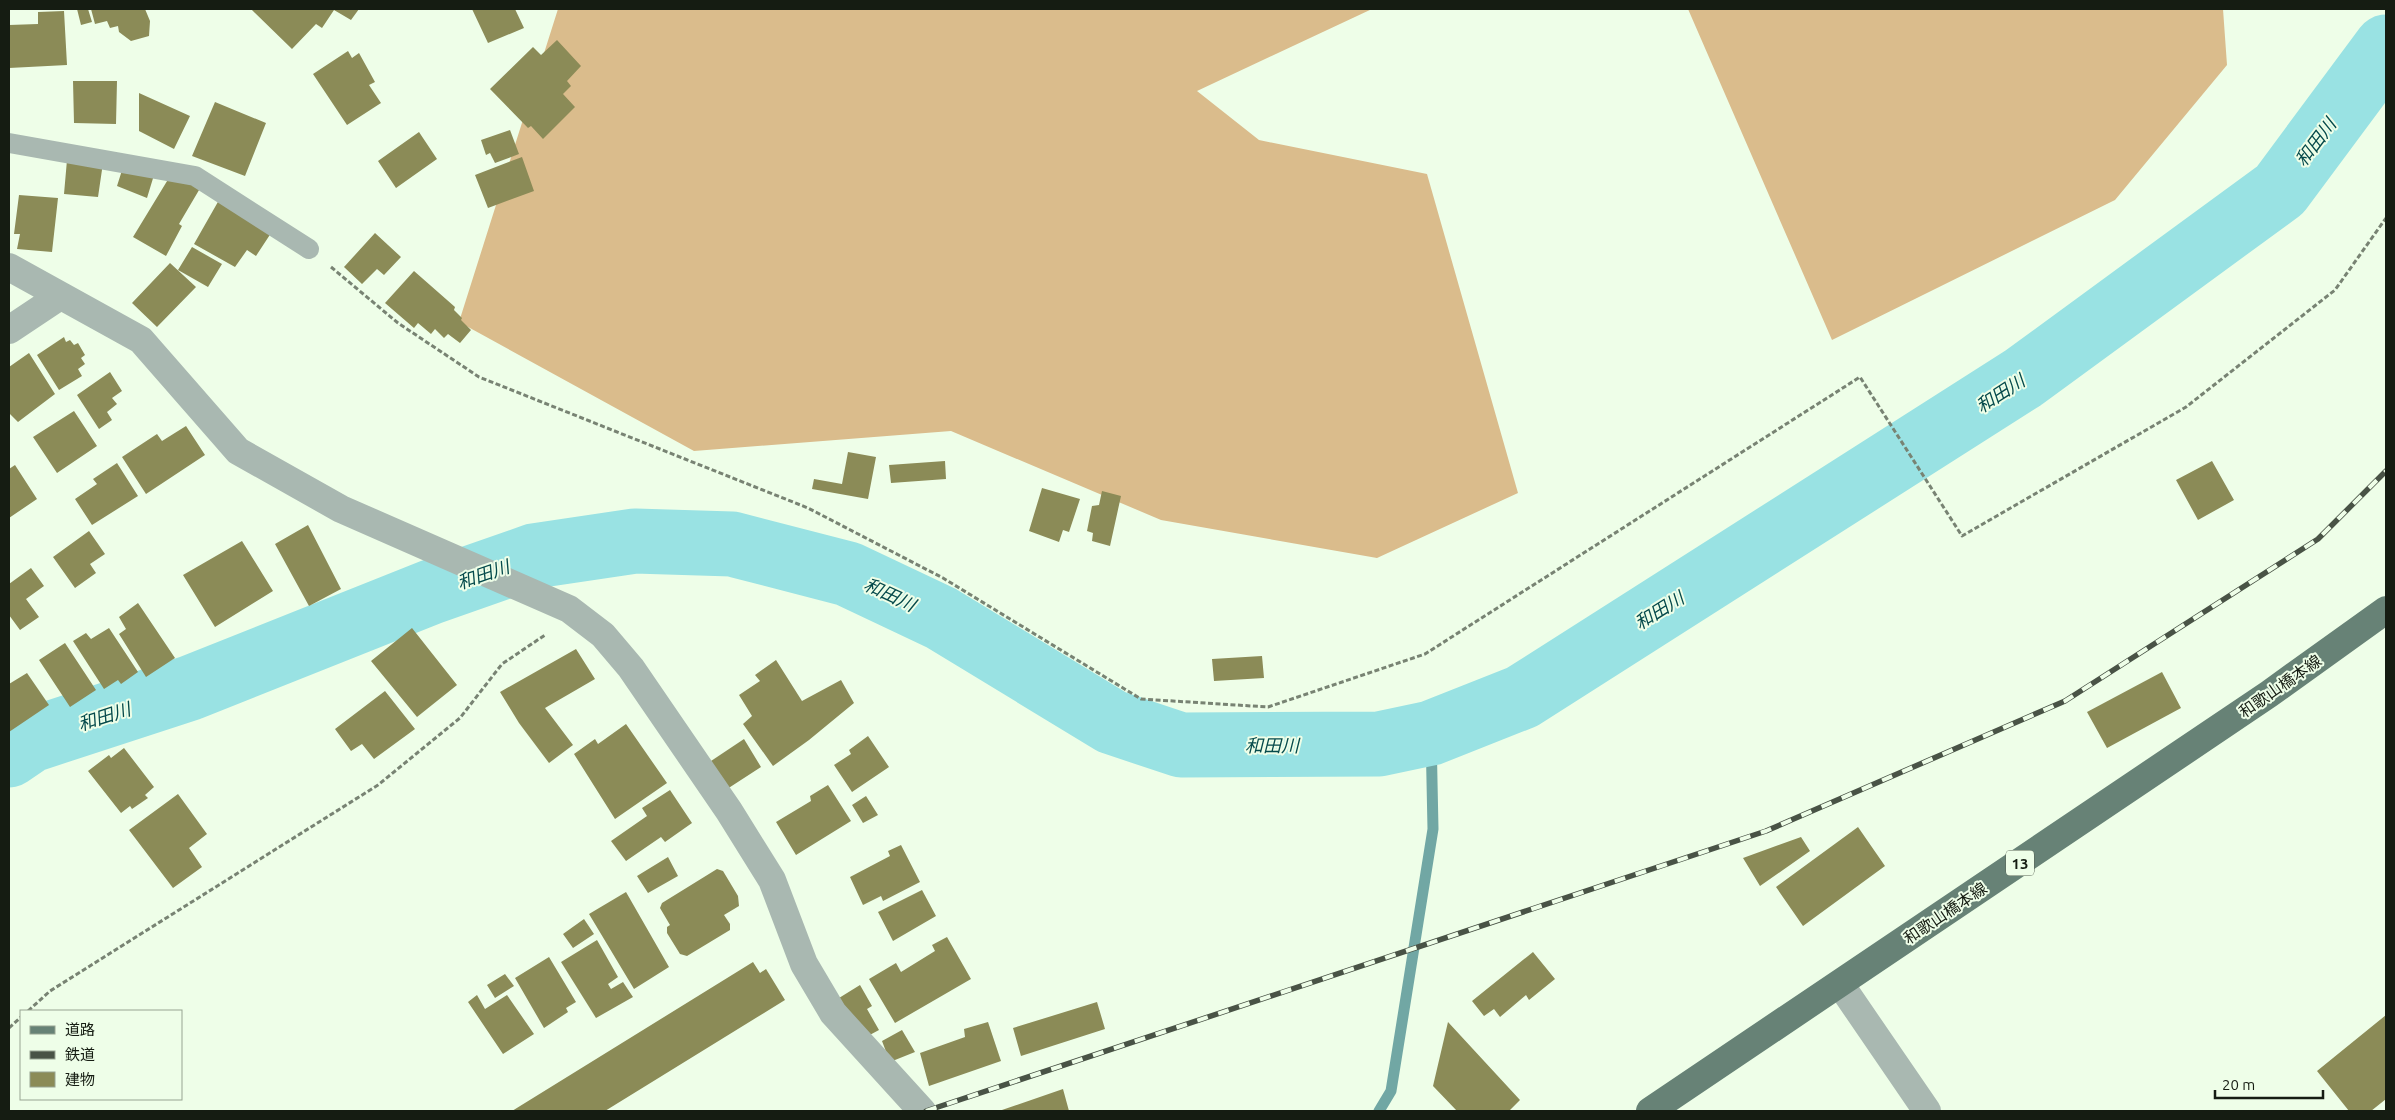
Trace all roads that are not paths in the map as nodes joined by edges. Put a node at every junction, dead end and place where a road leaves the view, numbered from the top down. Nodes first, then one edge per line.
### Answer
1 (9, 143) edge
2 (310, 249) road end
3 (9, 267) edge
4 (60, 296) junction
5 (9, 330) edge
6 (2386, 610) edge
7 (1840, 984) junction
8 (922, 1111) edge
9 (1650, 1111) edge
10 (1927, 1111) edge

1 - 2 lane
3 - 4 street
4 - 5 street
4 - 8 street
6 - 7 main road, 和歌山橋本線 / 13
7 - 9 main road, 和歌山橋本線 / 13
7 - 10 street

